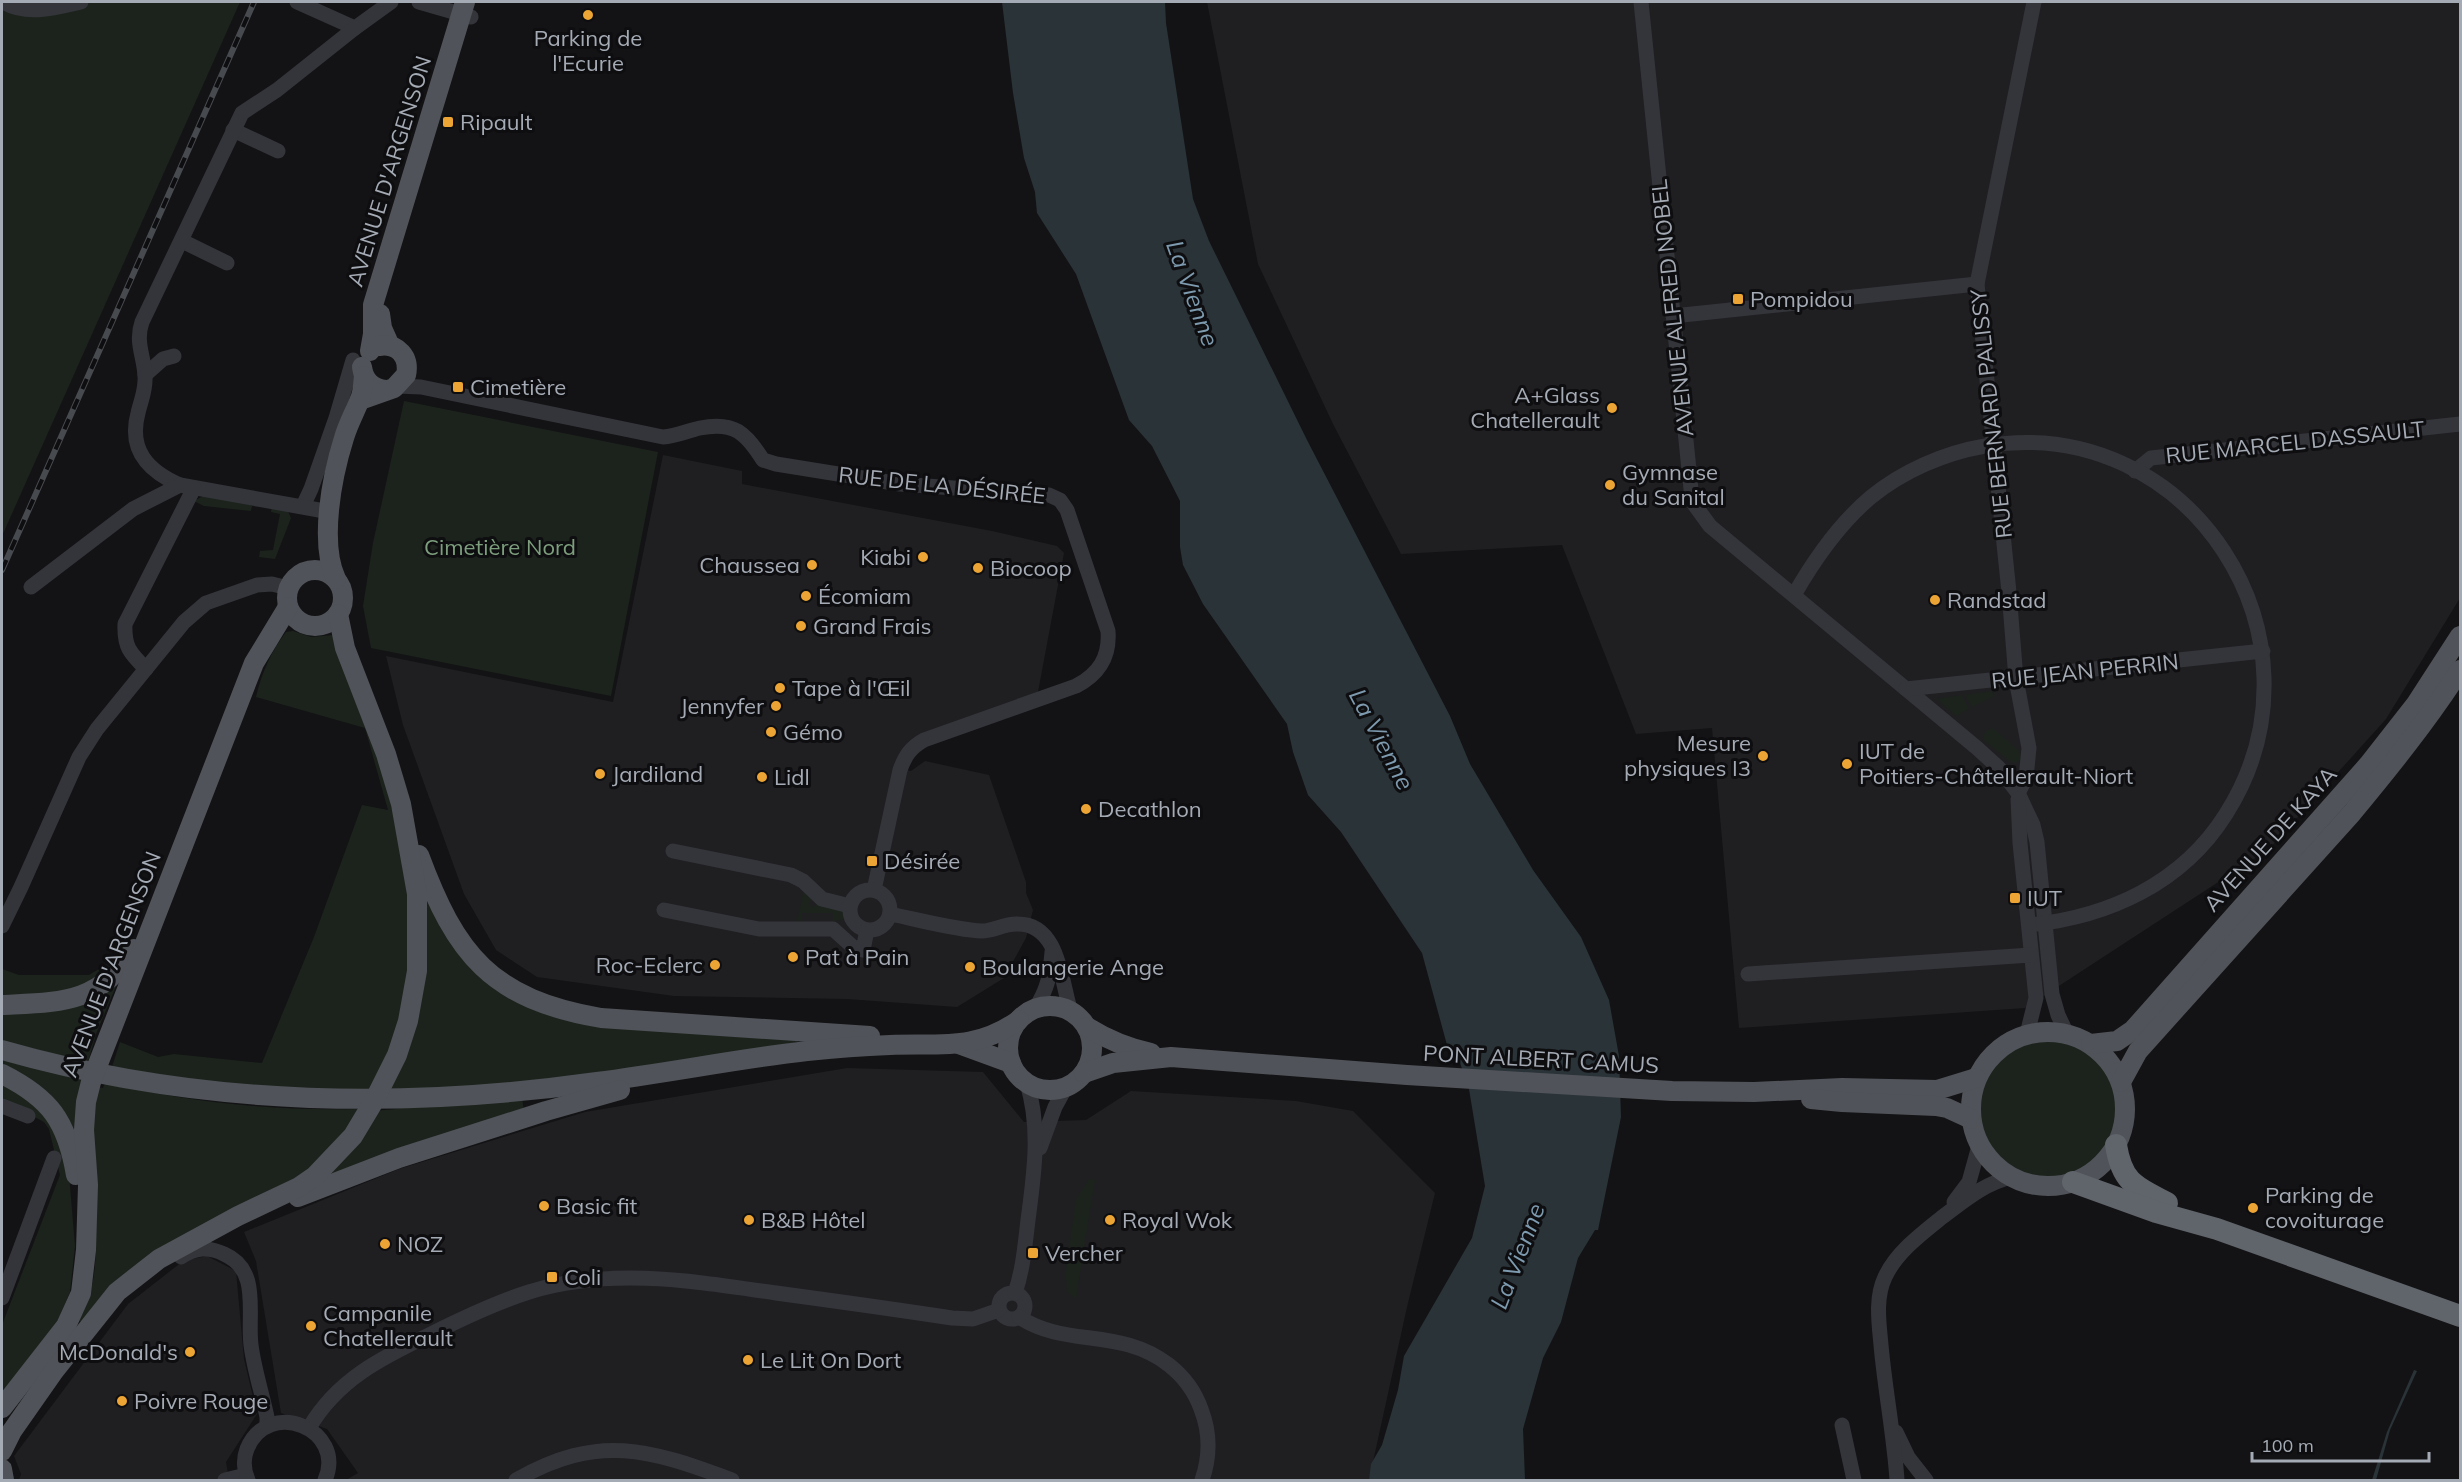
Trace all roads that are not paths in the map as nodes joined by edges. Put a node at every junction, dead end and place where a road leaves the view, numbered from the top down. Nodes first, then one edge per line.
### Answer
1 (3, 2) edge
2 (81, 2) edge
3 (297, 2) edge
4 (390, 2) edge
5 (419, 2) edge
6 (1641, 2) edge
7 (2034, 2) edge
8 (468, 8) edge
9 (355, 28) junction
10 (233, 130) junction
11 (278, 151) dead end
12 (182, 241) junction
13 (227, 264) dead end
14 (1977, 284) junction
15 (1673, 316) junction
16 (390, 346) junction
17 (361, 355) junction
18 (174, 356) dead end
19 (407, 366) junction
20 (145, 375) junction
21 (364, 376) junction
22 (422, 387) junction
23 (391, 388) junction
24 (360, 400) junction
25 (2460, 424) edge
26 (1993, 445) junction
27 (2135, 471) junction
28 (187, 486) junction
29 (303, 506) junction
30 (329, 517) junction
31 (303, 572) junction
32 (336, 579) junction
33 (31, 587) dead end
34 (1794, 595) junction
35 (288, 598) junction
36 (338, 614) junction
37 (2460, 620) edge
38 (2460, 636) edge
39 (2263, 651) junction
40 (146, 669) junction
41 (2460, 670) edge
42 (2016, 679) junction
43 (1906, 689) junction
44 (2394, 734) junction
45 (2018, 793) junction
46 (401, 804) junction
47 (673, 851) dead end
48 (874, 890) junction
49 (162, 899) junction
50 (849, 906) junction
51 (664, 909) dead end
52 (890, 914) junction
53 (2036, 925) junction
54 (2, 926) edge
55 (867, 930) junction
56 (1052, 946) junction
57 (2031, 955) junction
58 (1748, 974) dead end
59 (2, 1005) edge
60 (1071, 1012) junction
61 (1027, 1014) junction
62 (1087, 1027) junction
63 (2027, 1034) junction
64 (2067, 1034) junction
65 (959, 1044) junction
66 (2091, 1044) junction
67 (890, 1045) junction
68 (2, 1050) edge
69 (1171, 1057) junction
70 (711, 1063) junction
71 (1011, 1063) junction
72 (1084, 1072) junction
73 (2, 1074) edge
74 (1976, 1078) junction
75 (2121, 1082) junction
76 (1027, 1083) junction
77 (1066, 1087) junction
78 (1754, 1092) junction
79 (2, 1106) edge
80 (28, 1116) dead end
81 (1971, 1119) junction
82 (2116, 1145) junction
83 (1979, 1146) junction
84 (54, 1158) dead end
85 (1036, 1159) junction
86 (2011, 1177) junction
87 (2073, 1182) junction
88 (86, 1219) junction
89 (1934, 1224) junction
90 (2217, 1229) junction
91 (193, 1240) junction
92 (1015, 1293) junction
93 (2, 1298) edge
94 (999, 1310) junction
95 (2460, 1316) edge
96 (1019, 1317) junction
97 (91, 1322) junction
98 (2, 1408) edge
99 (1890, 1418) junction
100 (1842, 1425) dead end
101 (267, 1426) junction
102 (309, 1428) junction
103 (2, 1451) edge
104 (247, 1478) edge
105 (225, 1480) edge
106 (325, 1480) edge
107 (516, 1480) edge
108 (732, 1480) edge
109 (1202, 1480) edge
110 (1854, 1480) edge
111 (1897, 1480) edge
112 (1926, 1480) edge

1 - 2 street
3 - 9 street
4 - 9 street
5 - 8 street
6 - 15 street, AVENUE ALFRED NOBEL
7 - 14 street, RUE BERNARD PALISSY
8 - 16 main road, AVENUE D'ARGENSON
8 - 17 main road, AVENUE D'ARGENSON
9 - 10 street
10 - 11 street
10 - 12 street
12 - 13 street
12 - 20 street
14 - 15 street
14 - 26 street, RUE BERNARD PALISSY
15 - 34 street, AVENUE ALFRED NOBEL
16 - 17 main road
16 - 19 main road
17 - 21 main road
17 - 29 street
18 - 20 street
19 - 22 street
19 - 23 main road
20 - 28 street
21 - 23 main road
21 - 24 main road
22 - 23 street, RUE DE LA DÉSIRÉE
22 - 48 street, RUE DE LA DÉSIRÉE
23 - 24 main road
24 - 30 main road
25 - 27 street, RUE MARCEL DASSAULT
26 - 27 street
26 - 34 street
26 - 42 street, RUE BERNARD PALISSY
27 - 39 street
28 - 29 street
28 - 33 street
28 - 40 street
29 - 30 street
30 - 31 main road
30 - 32 main road
31 - 32 main road
31 - 35 main road
32 - 36 main road
34 - 43 street, AVENUE ALFRED NOBEL
35 - 36 main road
35 - 40 street
35 - 49 main road, AVENUE D'ARGENSON
36 - 46 main road
37 - 44 main road
38 - 44 main road, AVENUE DE KAYA
39 - 42 street, RUE JEAN PERRIN
39 - 53 street
40 - 54 street
41 - 75 main road, AVENUE DE KAYA
42 - 43 street, RUE JEAN PERRIN
42 - 45 street, RUE BERNARD PALISSY
43 - 45 street, AVENUE ALFRED NOBEL
44 - 66 main road, AVENUE DE KAYA
45 - 53 street, AVENUE ALFRED NOBEL
46 - 67 main road
46 - 91 main road
47 - 50 street
48 - 50 street
48 - 52 street
49 - 59 main road
49 - 88 main road, AVENUE D'ARGENSON
50 - 55 street
51 - 55 street
52 - 55 street
52 - 56 street
53 - 57 street, AVENUE ALFRED NOBEL
53 - 64 street, AVENUE ALFRED NOBEL
56 - 60 street
56 - 61 street
57 - 58 street
57 - 63 street, AVENUE ALFRED NOBEL
60 - 61 main road
60 - 62 main road
61 - 65 main road
61 - 71 main road
62 - 69 main road
62 - 72 main road
63 - 64 main road
63 - 74 main road
64 - 66 main road
65 - 67 main road
65 - 71 main road
66 - 75 main road
67 - 70 main road
68 - 70 main road
69 - 72 main road
69 - 78 main road, PONT ALBERT CAMUS
70 - 91 main road
71 - 76 main road
72 - 77 main road
73 - 88 main road
74 - 78 main road
74 - 81 main road
75 - 82 main road
76 - 77 main road
76 - 85 street
77 - 85 street
78 - 81 main road
79 - 80 street
81 - 83 main road
82 - 87 main road
82 - 90 highway
83 - 86 main road
83 - 89 street
84 - 93 street
85 - 92 street
86 - 87 main road
86 - 89 street
87 - 90 highway
88 - 98 main road, AVENUE D'ARGENSON
89 - 99 street
90 - 95 highway
91 - 97 main road
92 - 94 street
92 - 96 street
94 - 96 street
94 - 102 street
96 - 109 street
97 - 101 street
97 - 103 main road
99 - 111 street
99 - 112 street
100 - 110 street
101 - 102 street
101 - 104 street
102 - 106 street
104 - 105 street
107 - 108 street

